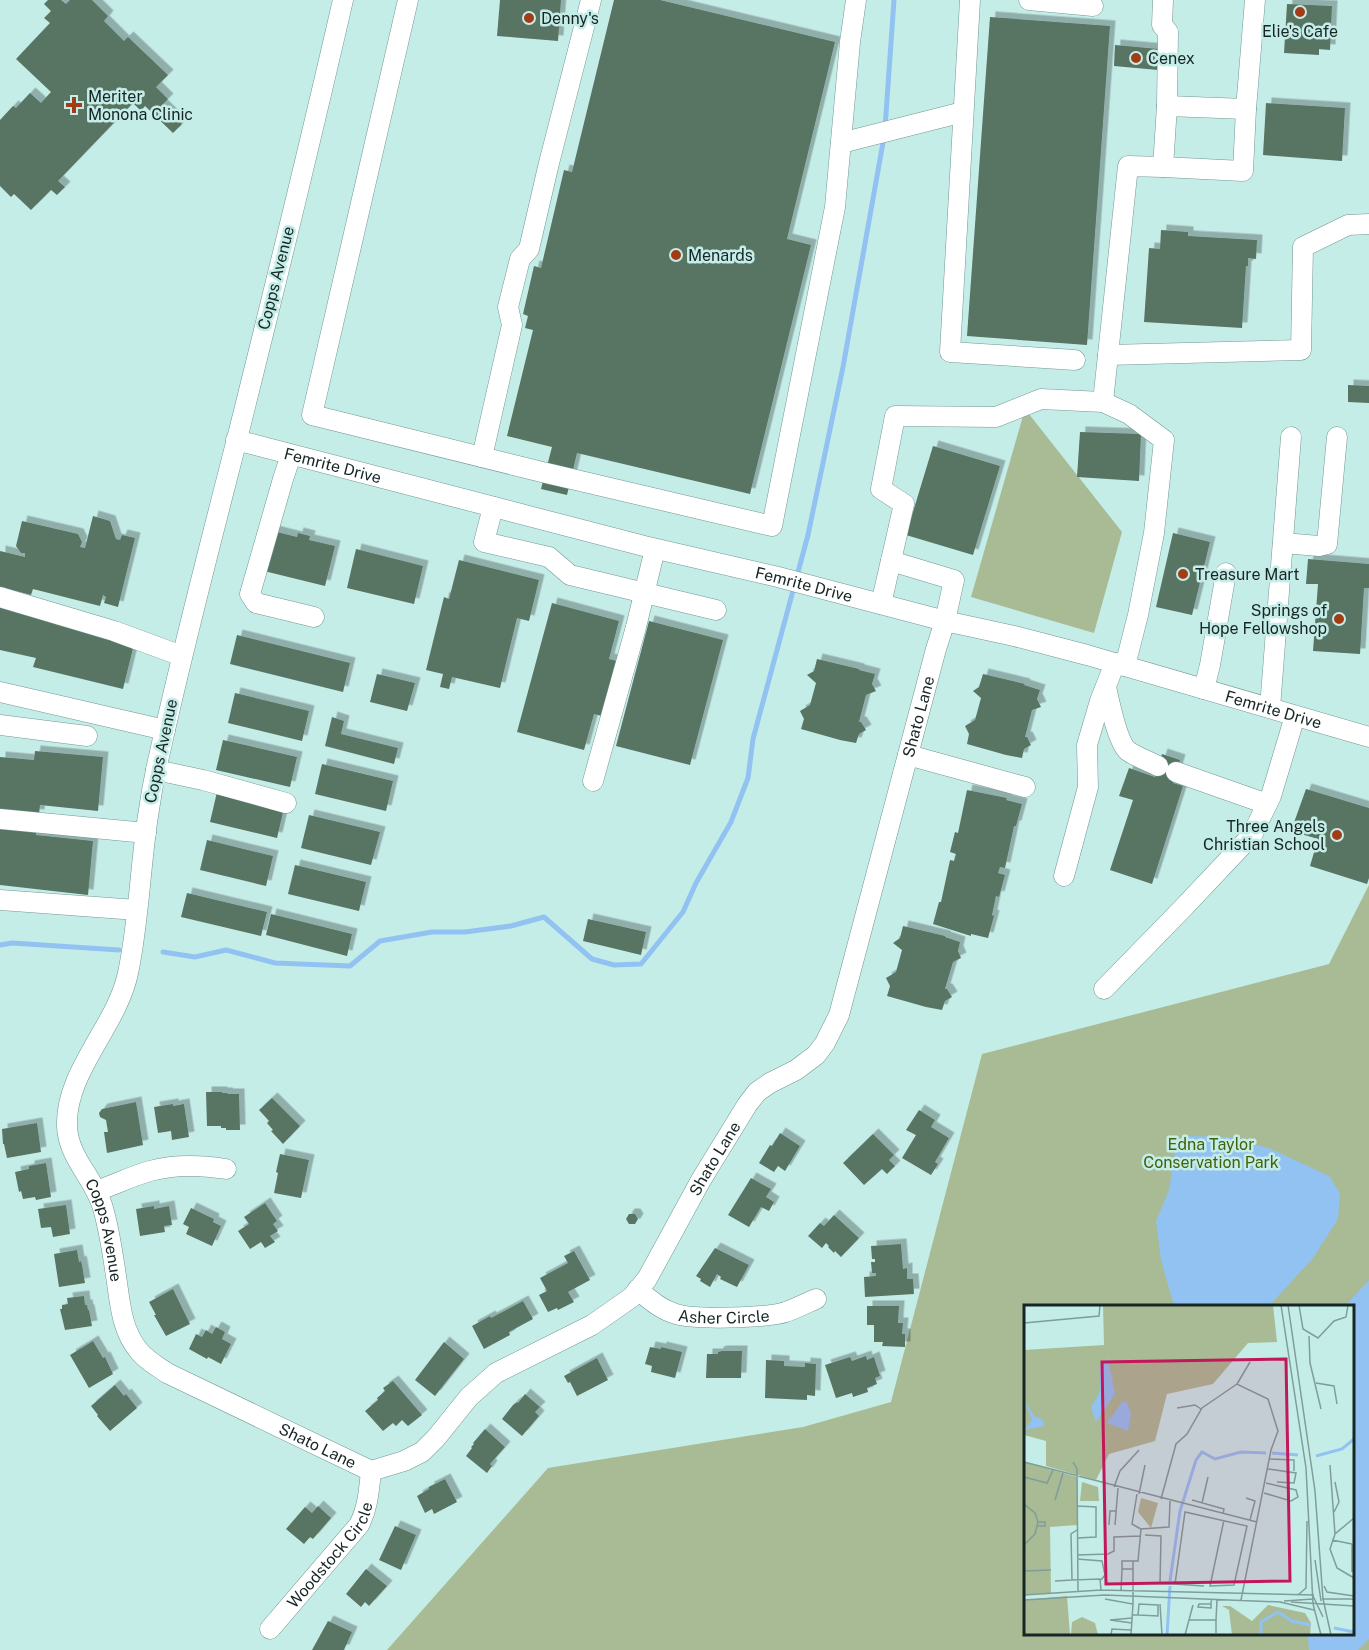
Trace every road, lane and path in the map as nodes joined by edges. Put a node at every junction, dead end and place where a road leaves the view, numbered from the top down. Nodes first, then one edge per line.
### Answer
1 (343, 0) edge
2 (408, 0) edge
3 (591, 0) edge
4 (856, 0) edge
5 (970, 0) edge
6 (1029, 0) edge
7 (1163, 0) edge
8 (1255, 0) edge
9 (1093, 6) dead end
10 (1167, 106) junction
11 (1246, 109) junction
12 (963, 112) junction
13 (848, 141) junction
14 (1163, 167) junction
15 (1369, 224) edge
16 (1108, 355) junction
17 (1075, 360) dead end
18 (1103, 402) junction
19 (1291, 436) dead end
20 (1337, 437) dead end
21 (236, 441) junction
22 (291, 455) junction
23 (482, 457) junction
24 (493, 507) junction
25 (558, 524) junction
26 (1283, 543) junction
27 (656, 549) junction
28 (549, 557) junction
29 (891, 561) junction
30 (1226, 573) dead end
31 (644, 593) junction
32 (0, 597) edge
33 (881, 604) junction
34 (716, 610) dead end
35 (314, 617) dead end
36 (945, 621) junction
37 (182, 656) junction
38 (1120, 664) junction
39 (1106, 687) junction
40 (1204, 689) junction
41 (0, 692) edge
42 (1270, 708) junction
43 (1295, 716) junction
44 (0, 725) edge
45 (165, 730) junction
46 (87, 736) dead end
47 (1369, 737) edge
48 (908, 755) junction
49 (156, 770) junction
50 (593, 781) dead end
51 (1025, 788) dead end
52 (286, 803) dead end
53 (1267, 804) junction
54 (0, 819) edge
55 (146, 833) junction
56 (1064, 876) dead end
57 (0, 900) edge
58 (137, 910) junction
59 (1104, 989) dead end
60 (226, 1169) dead end
61 (96, 1191) junction
62 (638, 1289) junction
63 (816, 1299) dead end
64 (263, 1419) joint
65 (371, 1471) junction
66 (270, 1629) dead end

1 - 21 street, Copps Avenue
2 - 23 street
3 - 23 street
4 - 13 street
5 - 12 street
6 - 9 street
7 - 10 street
8 - 11 street
10 - 11 street
10 - 14 street
11 - 14 street
12 - 13 street
12 - 17 street
13 - 23 street
14 - 16 street
15 - 16 street
16 - 18 street
18 - 29 street
18 - 38 street
19 - 26 street
20 - 26 street
21 - 22 street, Femrite Drive
21 - 37 street, Copps Avenue
22 - 24 street, Femrite Drive
22 - 35 street
24 - 25 street, Femrite Drive
24 - 28 street
25 - 27 street, Femrite Drive
25 - 28 street
26 - 42 street
27 - 31 street
27 - 33 street, Femrite Drive
28 - 31 street
29 - 33 street
29 - 36 street, Shato Lane
30 - 40 street
31 - 34 street
31 - 50 street
32 - 37 street
33 - 36 street, Femrite Drive
36 - 38 street, Femrite Drive
36 - 48 street, Shato Lane
37 - 45 street, Copps Avenue
38 - 39 street
38 - 40 street, Femrite Drive
39 - 53 street
39 - 56 street
40 - 42 street, Femrite Drive
41 - 45 street
42 - 43 street, Femrite Drive
43 - 47 street, Femrite Drive
43 - 53 street
44 - 46 street
45 - 49 street, Copps Avenue
48 - 51 street
48 - 62 street, Shato Lane
49 - 52 street
49 - 55 street, Copps Avenue
53 - 59 street
54 - 55 street
55 - 58 street, Copps Avenue
57 - 58 street
58 - 61 street, Copps Avenue
60 - 61 street
61 - 64 street, Copps Avenue
62 - 63 street, Asher Circle
62 - 65 street, Shato Lane
64 - 65 street, Shato Lane
65 - 66 street, Woodstock Circle

